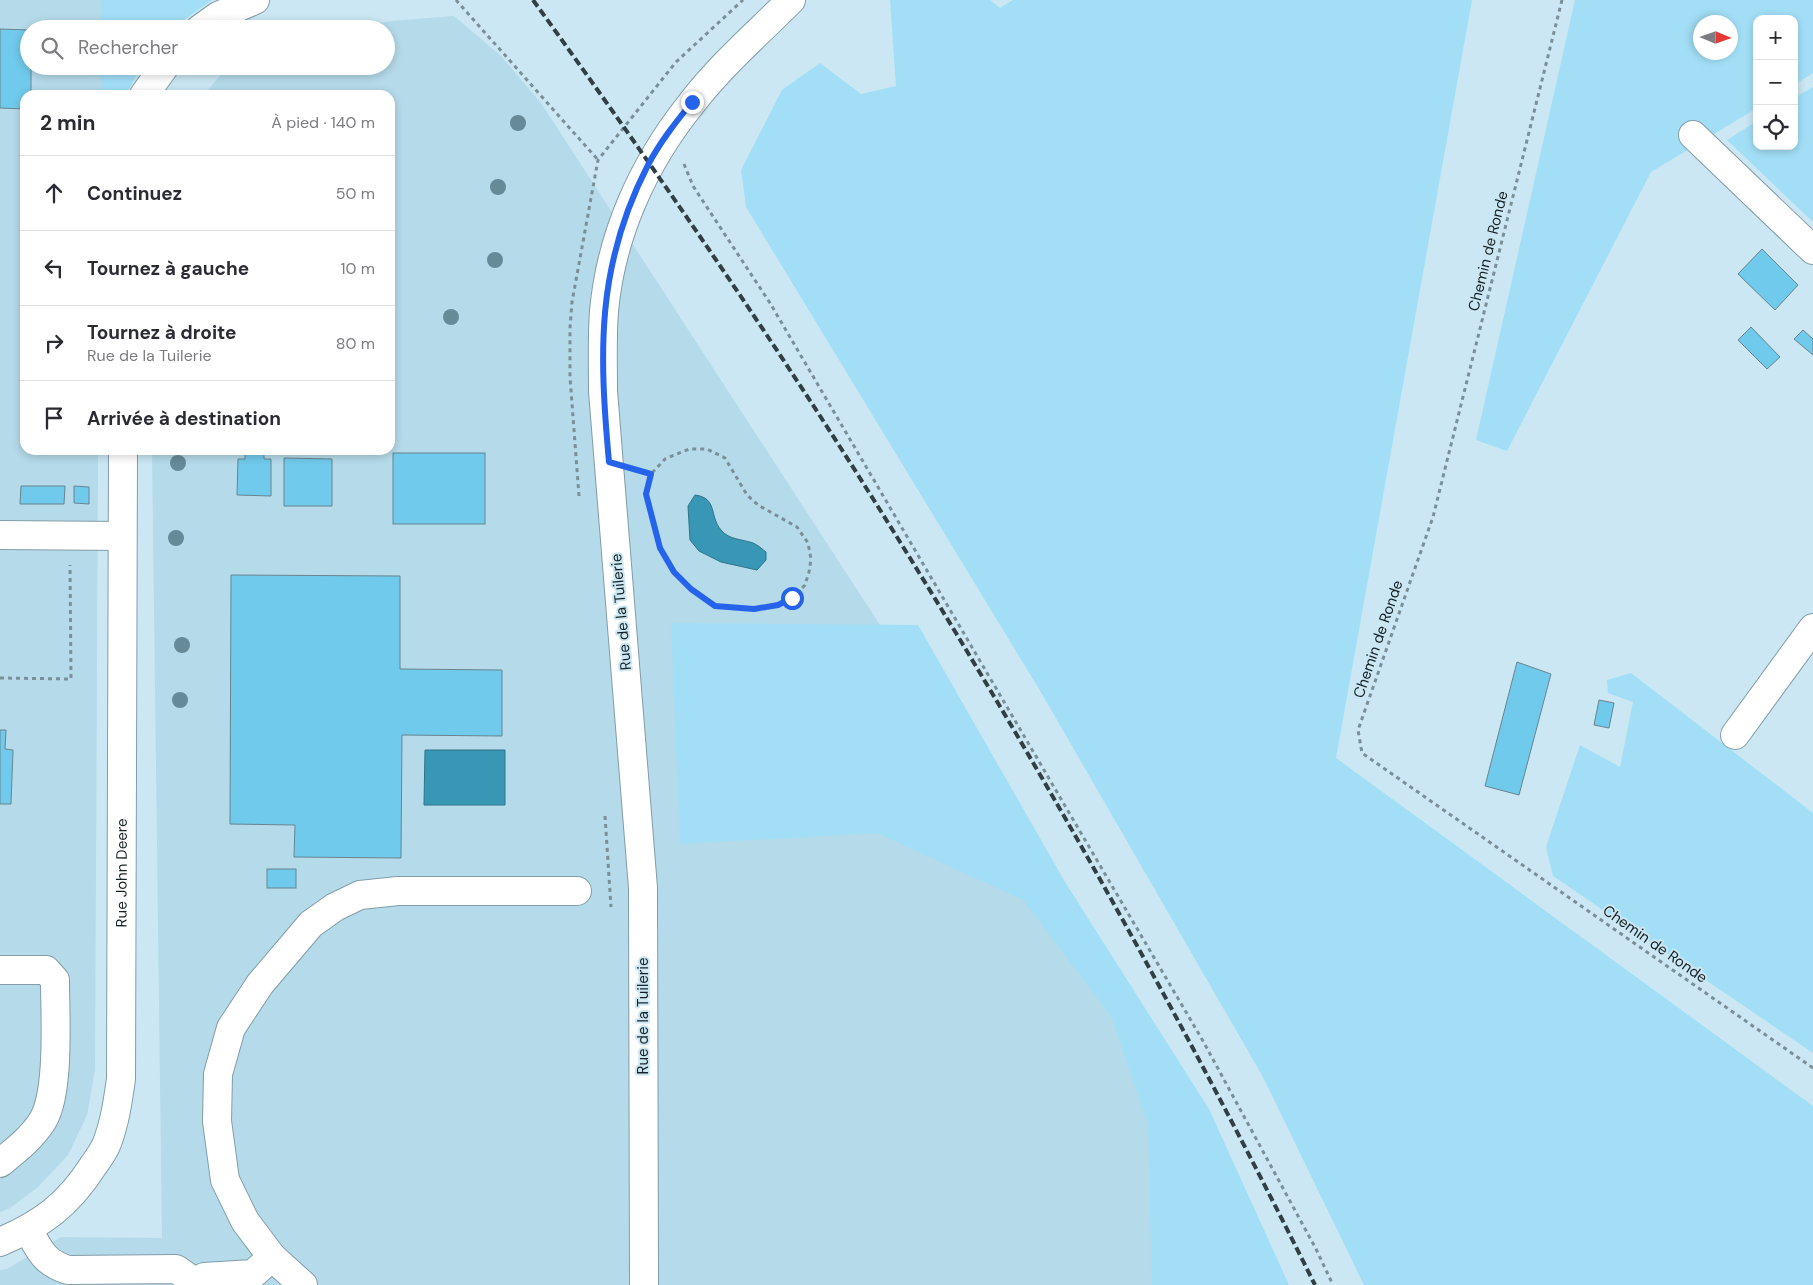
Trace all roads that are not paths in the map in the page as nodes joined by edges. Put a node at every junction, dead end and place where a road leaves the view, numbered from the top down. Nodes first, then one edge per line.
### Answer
1 (255, 0) edge
2 (791, 0) edge
3 (212, 20) edge
4 (158, 75) edge
5 (148, 90) edge
6 (1693, 135) dead end
7 (1813, 250) edge
8 (123, 455) edge
9 (0, 535) edge
10 (122, 536) junction
11 (1813, 628) edge
12 (1735, 735) dead end
13 (577, 891) dead end
14 (0, 970) edge
15 (0, 1163) edge
16 (28, 1230) junction
17 (0, 1242) edge
18 (272, 1257) junction
19 (196, 1284) edge
20 (303, 1285) edge
21 (644, 1285) edge

1 - 3 street
2 - 21 street, Rue de la Tuilerie
4 - 5 street
6 - 7 street
8 - 10 street, Rue John Deere
9 - 10 street
10 - 16 street, Rue John Deere
11 - 12 street
13 - 18 street
14 - 15 street
16 - 17 street, Rue John Deere
16 - 19 street
18 - 19 street
18 - 20 street

